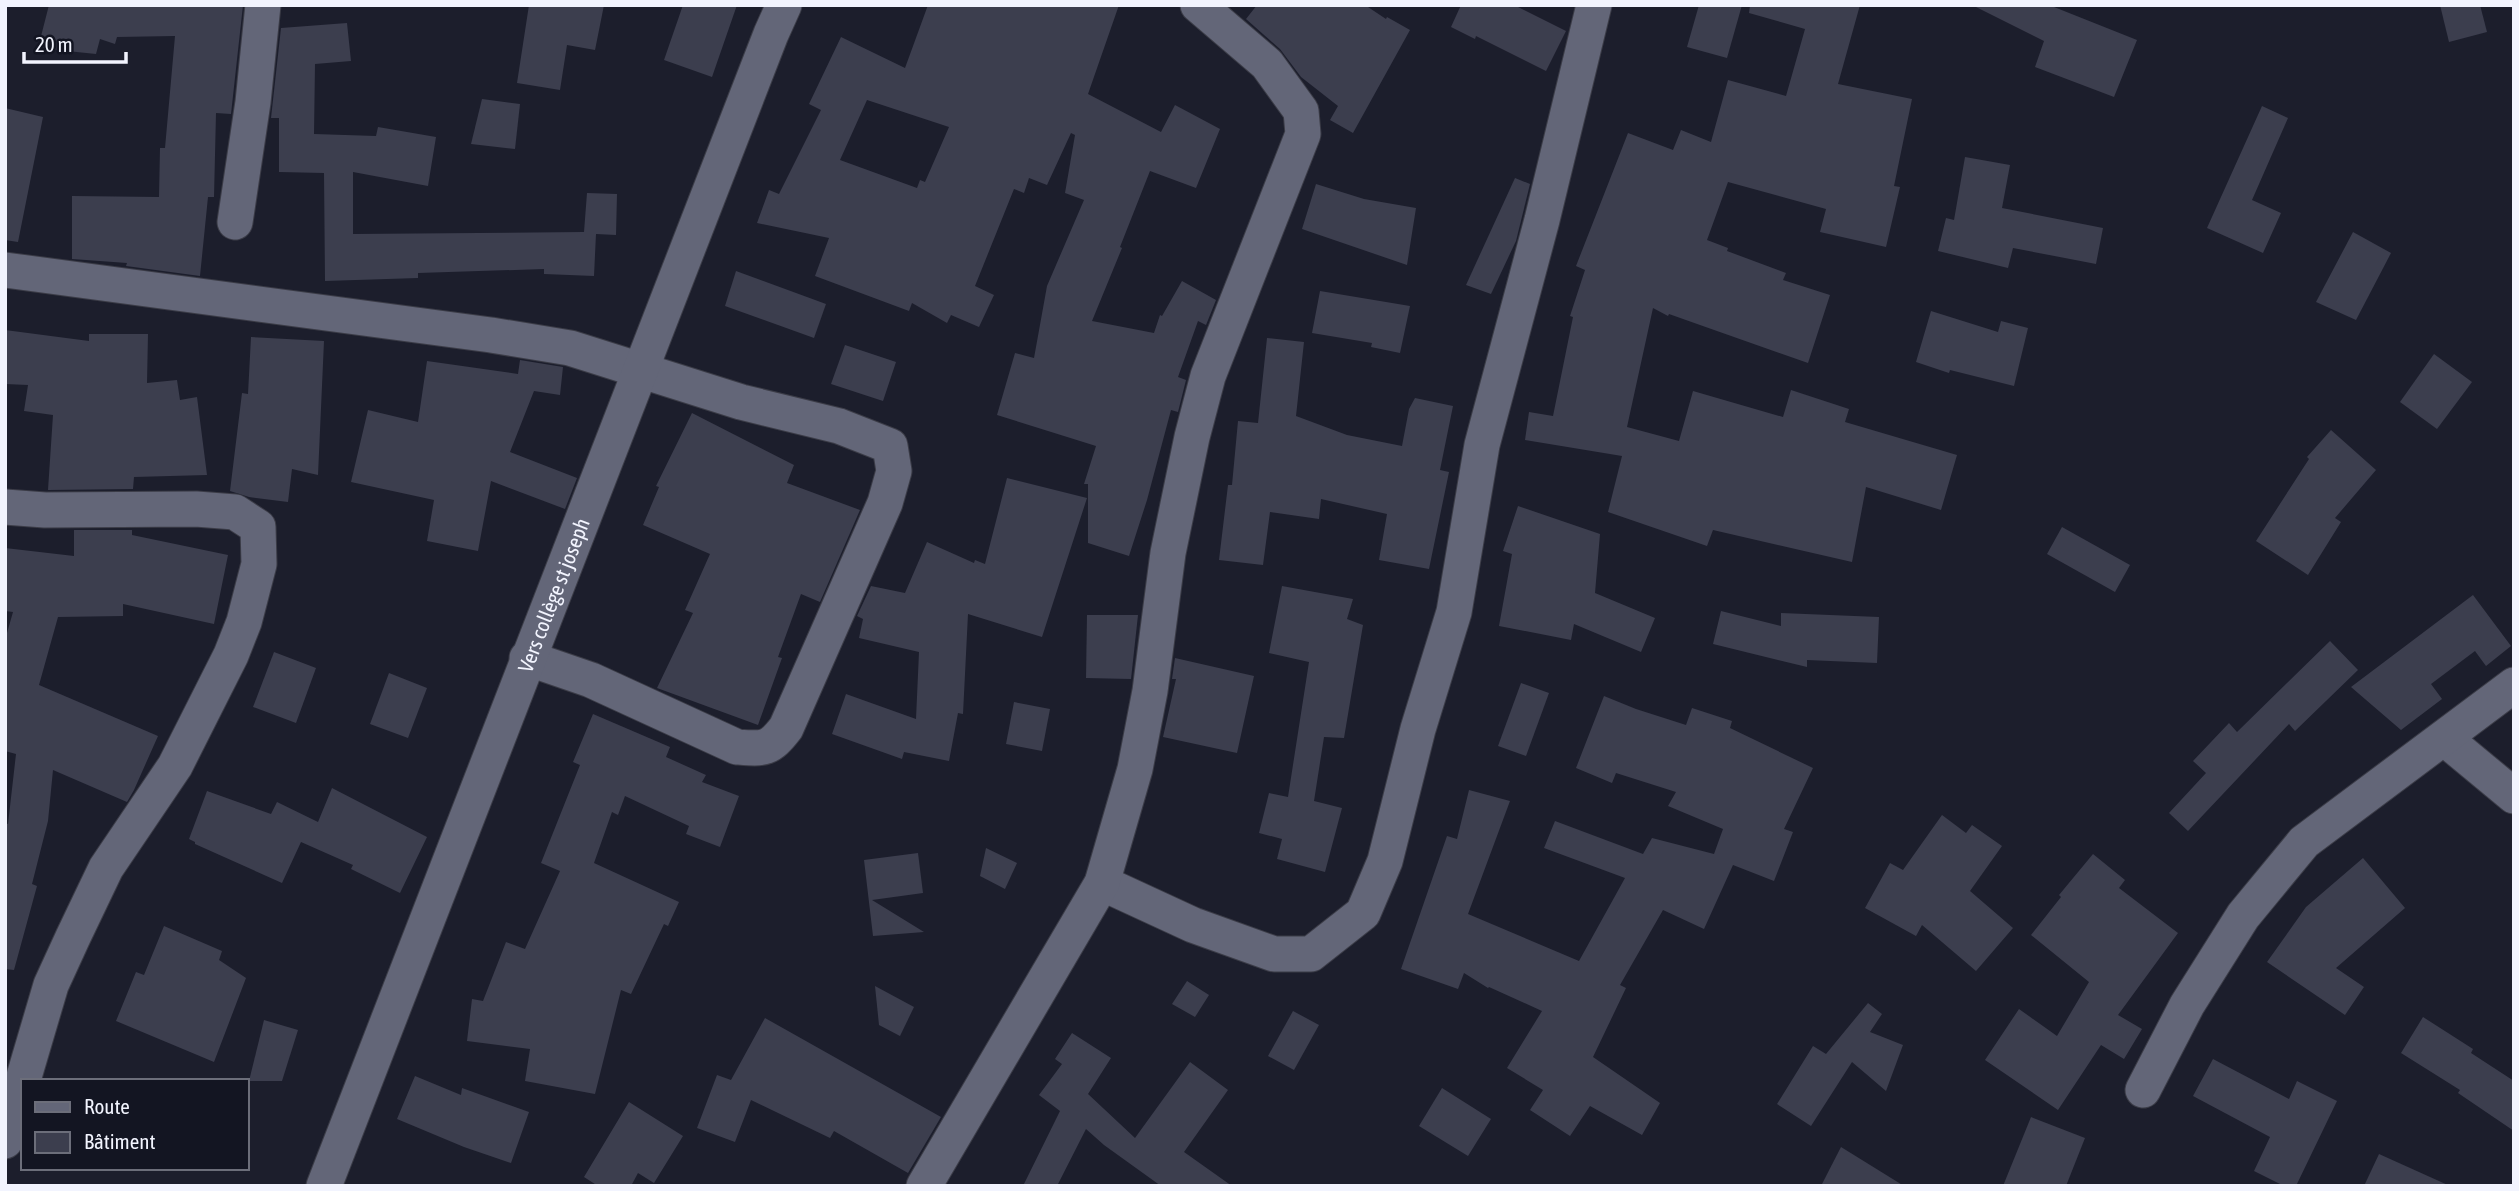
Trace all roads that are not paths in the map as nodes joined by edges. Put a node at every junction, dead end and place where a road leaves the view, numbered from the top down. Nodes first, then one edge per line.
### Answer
1 (263, 5) edge
2 (784, 5) edge
3 (1198, 5) edge
4 (1594, 5) edge
5 (235, 222) dead end
6 (5, 270) edge
7 (641, 371) junction
8 (5, 507) edge
9 (527, 658) junction
10 (2514, 685) edge
11 (2444, 738) junction
12 (2514, 796) edge
13 (1102, 883) junction
14 (23, 1079) edge
15 (21, 1085) edge
16 (2143, 1090) dead end
17 (5, 1141) edge
18 (324, 1186) edge
19 (924, 1186) edge

1 - 5 street
2 - 7 street, Vers collège st joseph
3 - 13 street
4 - 13 street
6 - 7 street
7 - 9 street, Vers collège st joseph
7 - 9 street
8 - 14 street
9 - 18 street, Vers collège st joseph
10 - 11 street
11 - 12 street
11 - 16 street
13 - 19 street
15 - 17 street

